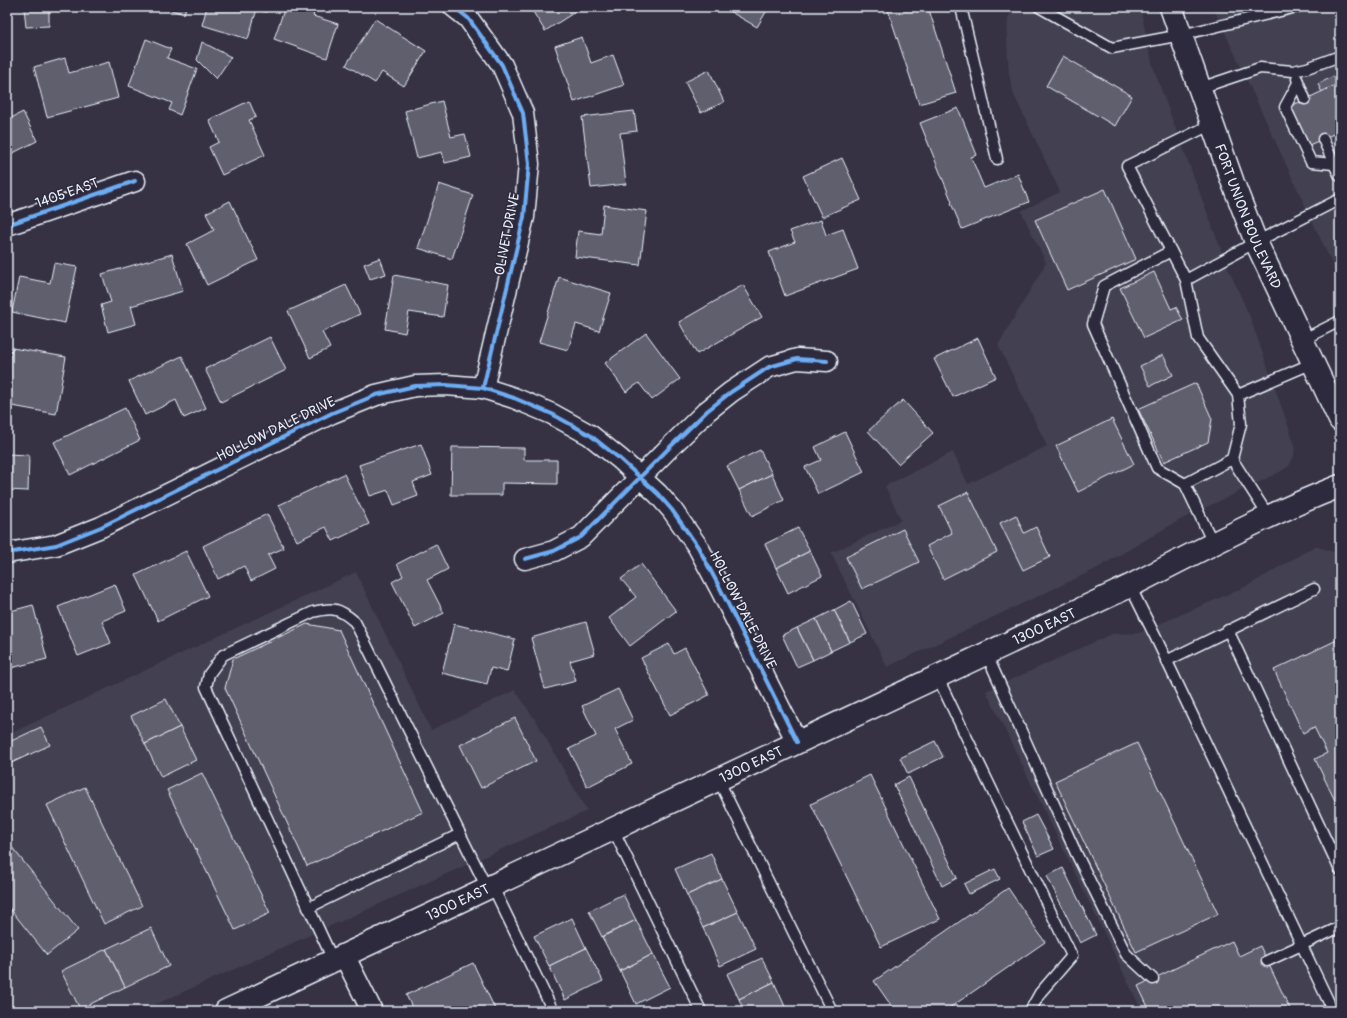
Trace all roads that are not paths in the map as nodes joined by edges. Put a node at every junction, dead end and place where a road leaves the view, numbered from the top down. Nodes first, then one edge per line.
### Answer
1 (454, 7) edge
2 (961, 7) edge
3 (1039, 7) edge
4 (1172, 7) edge
5 (1297, 7) edge
6 (1181, 36) junction
7 (1340, 56) edge
8 (1293, 71) junction
9 (1298, 83) junction
10 (1200, 88) junction
11 (1305, 100) dead end
12 (1212, 124) junction
13 (1323, 139) dead end
14 (997, 159) dead end
15 (1337, 162) edge
16 (1340, 176) edge
17 (134, 181) dead end
18 (1340, 199) edge
19 (7, 226) edge
20 (1256, 242) junction
21 (1171, 251) junction
22 (1186, 280) junction
23 (1340, 321) edge
24 (1302, 340) junction
25 (827, 361) dead end
26 (1313, 363) junction
27 (483, 388) junction
28 (1238, 394) junction
29 (1340, 420) edge
30 (1232, 459) junction
31 (641, 476) junction
32 (1185, 484) junction
33 (1340, 486) edge
34 (1269, 517) junction
35 (1213, 543) junction
36 (7, 553) edge
37 (525, 560) dead end
38 (1130, 586) junction
39 (1314, 589) dead end
40 (1228, 630) junction
41 (986, 653) junction
42 (1166, 661) junction
43 (937, 676) junction
44 (797, 742) junction
45 (718, 779) junction
46 (613, 829) junction
47 (460, 834) junction
48 (1340, 870) edge
49 (490, 887) junction
50 (308, 908) junction
51 (1340, 927) edge
52 (1302, 945) junction
53 (339, 957) junction
54 (1267, 961) dead end
55 (1153, 979) dead end
56 (226, 1011) edge
57 (372, 1011) edge
58 (553, 1011) edge
59 (701, 1011) edge
60 (832, 1011) edge
61 (1030, 1011) edge
62 (1333, 1011) edge

1 - 27 street, OLIVET DRIVE
2 - 14 lane
3 - 6 lane
4 - 6 main road, FORT UNION BOULEVARD
5 - 6 lane
6 - 10 main road, FORT UNION BOULEVARD
7 - 8 lane
8 - 9 lane
8 - 10 lane
9 - 11 lane
9 - 15 lane
10 - 12 main road, FORT UNION BOULEVARD
12 - 20 main road, FORT UNION BOULEVARD
12 - 21 lane
13 - 15 lane
15 - 16 lane
17 - 19 street, 1405 EAST
18 - 20 lane
20 - 22 lane
20 - 24 main road, FORT UNION BOULEVARD
21 - 22 lane
21 - 32 lane
22 - 28 lane
23 - 24 lane
24 - 26 main road, FORT UNION BOULEVARD
25 - 31 street
26 - 28 lane
26 - 29 main road, FORT UNION BOULEVARD
27 - 31 street, HOLLOW DALE DRIVE
27 - 36 street, HOLLOW DALE DRIVE
28 - 30 lane
30 - 32 lane
30 - 34 lane
31 - 37 street
31 - 44 street, HOLLOW DALE DRIVE
32 - 35 lane
33 - 34 main road, 1300 EAST
34 - 35 main road, 1300 EAST
35 - 38 main road, 1300 EAST
38 - 41 main road, 1300 EAST
38 - 42 lane
39 - 40 lane
40 - 42 lane
40 - 48 lane
41 - 43 main road, 1300 EAST
41 - 55 lane
42 - 52 lane
43 - 44 main road, 1300 EAST
43 - 61 lane
44 - 45 main road, 1300 EAST
45 - 46 main road, 1300 EAST
45 - 60 lane
46 - 49 main road, 1300 EAST
46 - 59 lane
47 - 49 lane
47 - 50 lane
47 - 50 lane
49 - 53 main road, 1300 EAST
49 - 58 lane
50 - 53 lane
51 - 52 lane
52 - 54 lane
52 - 62 lane
53 - 56 main road, 1300 EAST
53 - 57 street

